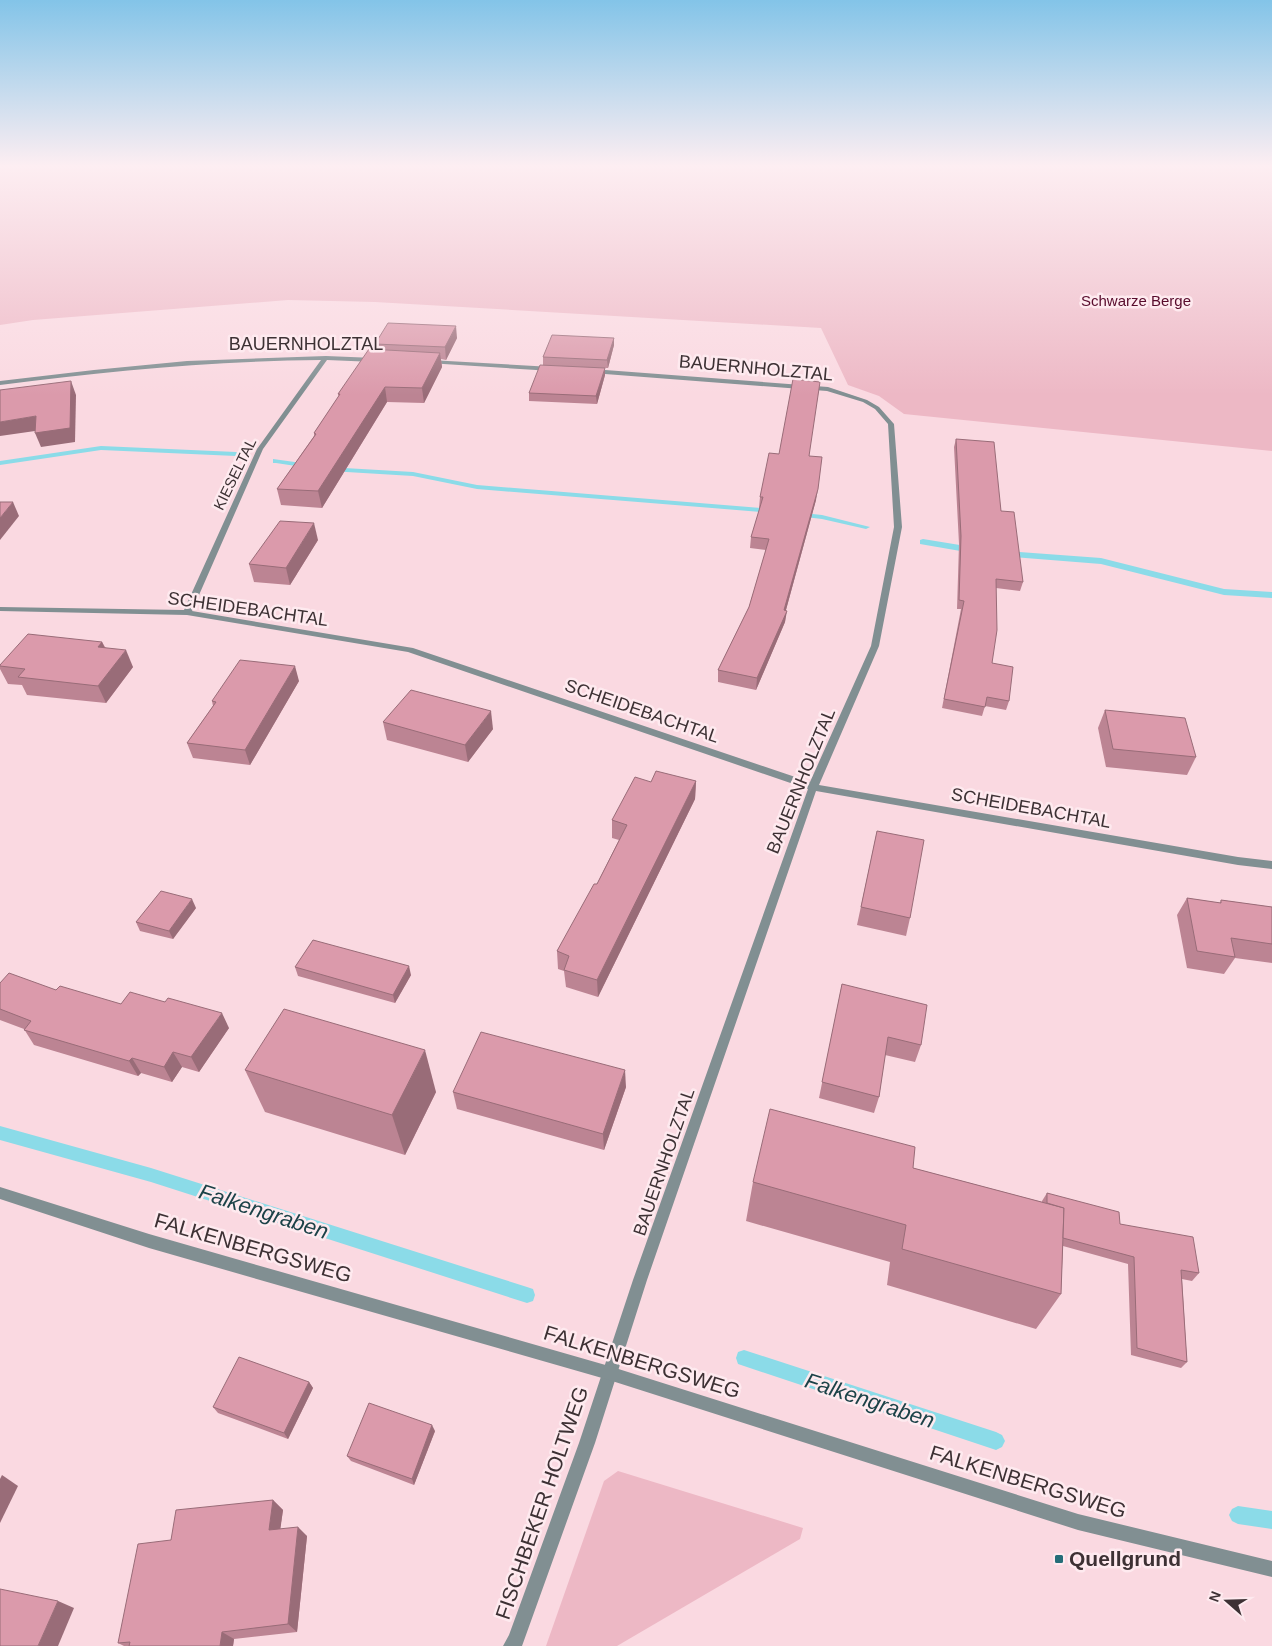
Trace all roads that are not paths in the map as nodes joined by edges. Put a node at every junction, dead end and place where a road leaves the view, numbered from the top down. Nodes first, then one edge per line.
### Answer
1 (326, 358) junction
2 (386, 360) edge
3 (416, 362) edge
4 (563, 369) edge
5 (583, 370) edge
6 (0, 383) edge
7 (0, 608) edge
8 (187, 612) junction
9 (813, 787) junction
10 (1272, 865) edge
11 (0, 1193) edge
12 (609, 1373) junction
13 (1272, 1568) edge
14 (512, 1646) edge

1 - 2 street, BAUERNHOLZTAL
1 - 6 street, BAUERNHOLZTAL
1 - 8 street, KIESELTAL
3 - 4 street
5 - 9 street, BAUERNHOLZTAL
7 - 8 street, SCHEIDEBACHTAL
8 - 9 street, SCHEIDEBACHTAL
9 - 10 street, SCHEIDEBACHTAL
9 - 12 street, BAUERNHOLZTAL
11 - 12 street, FALKENBERGSWEG
12 - 13 street, FALKENBERGSWEG
12 - 14 street, FISCHBEKER HOLTWEG

